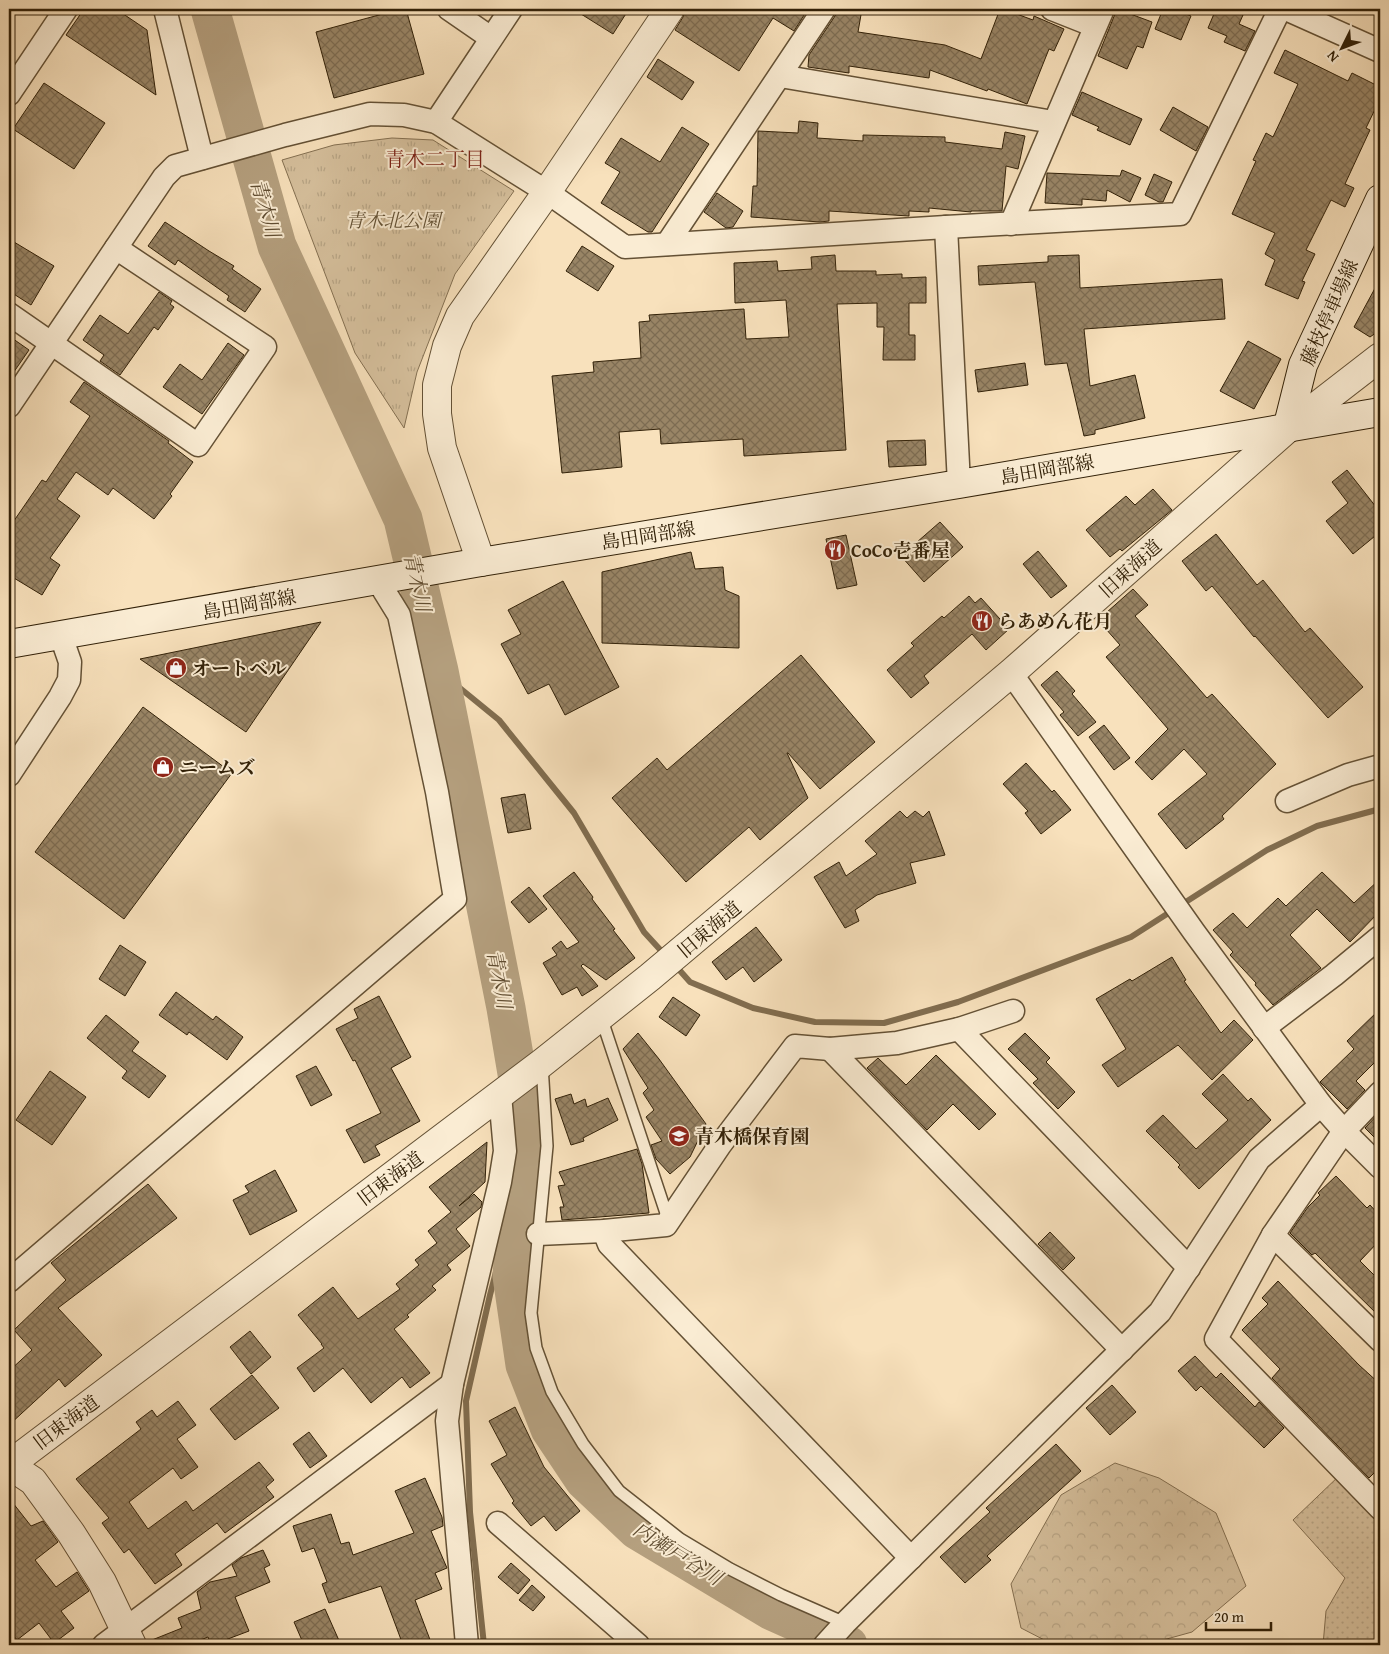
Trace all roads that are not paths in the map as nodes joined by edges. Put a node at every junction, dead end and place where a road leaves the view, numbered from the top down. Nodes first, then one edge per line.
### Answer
1 (66, 9) edge
2 (165, 9) edge
3 (449, 9) edge
4 (511, 9) edge
5 (670, 9) edge
6 (824, 9) edge
7 (1052, 9) edge
8 (1280, 9) edge
9 (1286, 9) edge
10 (1099, 17) edge
11 (491, 38) junction
12 (1380, 51) edge
13 (780, 76) junction
14 (9, 94) edge
15 (436, 122) junction
16 (1053, 122) junction
17 (202, 158) junction
18 (547, 192) junction
19 (1380, 199) edge
20 (1011, 224) junction
21 (946, 227) junction
22 (667, 244) junction
23 (116, 248) junction
24 (9, 314) edge
25 (52, 343) junction
26 (1380, 357) edge
27 (9, 406) edge
28 (1380, 412) edge
29 (1287, 429) junction
30 (959, 484) junction
31 (481, 562) junction
32 (382, 581) junction
33 (62, 636) junction
34 (9, 644) edge
35 (1011, 673) junction
36 (1380, 766) edge
37 (9, 774) edge
38 (1287, 801) dead end
39 (1380, 937) edge
40 (1013, 1011) dead end
41 (601, 1016) junction
42 (1264, 1028) junction
43 (959, 1029) junction
44 (830, 1049) junction
45 (542, 1063) junction
46 (1380, 1093) edge
47 (500, 1095) junction
48 (1322, 1105) junction
49 (1344, 1131) junction
50 (1380, 1167) edge
51 (669, 1222) junction
52 (604, 1231) junction
53 (538, 1234) junction
54 (1273, 1235) junction
55 (1189, 1268) junction
56 (9, 1281) edge
57 (1380, 1340) edge
58 (1122, 1350) junction
59 (452, 1384) junction
60 (9, 1465) edge
61 (1380, 1508) edge
62 (498, 1524) dead end
63 (911, 1558) junction
64 (845, 1623) junction
65 (121, 1640) edge
66 (467, 1645) edge
67 (638, 1645) edge
68 (825, 1645) edge

1 - 14 street
2 - 17 street
3 - 11 street
4 - 11 street
5 - 18 street
6 - 13 street
7 - 10 street
8 - 20 street
9 - 12 street
10 - 16 street
11 - 15 street
13 - 16 street
13 - 22 street
15 - 17 street
15 - 18 street
16 - 20 street
17 - 23 street
18 - 22 street
18 - 31 street
19 - 29 street, 藤枝停車場線
20 - 21 street
21 - 22 street
21 - 30 street
23 - 25 street
23 - 25 street
24 - 25 street
25 - 27 street
26 - 29 street, 旧東海道
28 - 29 street, 島田岡部線
29 - 30 street, 島田岡部線
29 - 35 street, 旧東海道
30 - 31 street, 島田岡部線
31 - 32 street, 島田岡部線
32 - 33 street, 島田岡部線
32 - 56 street
33 - 34 street, 島田岡部線
33 - 37 street
35 - 41 street, 旧東海道
35 - 42 street
36 - 38 street
39 - 42 street
40 - 43 street
41 - 45 street, 旧東海道
41 - 51 lane
42 - 48 street
43 - 44 street
43 - 55 street
44 - 51 street
44 - 58 street
45 - 47 street, 旧東海道
45 - 53 lane
46 - 49 street
47 - 59 street
47 - 60 street, 旧東海道
48 - 49 street
48 - 55 street
49 - 50 street
49 - 54 street
51 - 52 street
52 - 53 street
52 - 63 street
53 - 64 lane
54 - 57 street
54 - 61 street
55 - 58 street
58 - 63 street
59 - 65 street
59 - 66 street
60 - 65 street
62 - 67 street
63 - 64 street
64 - 68 street

